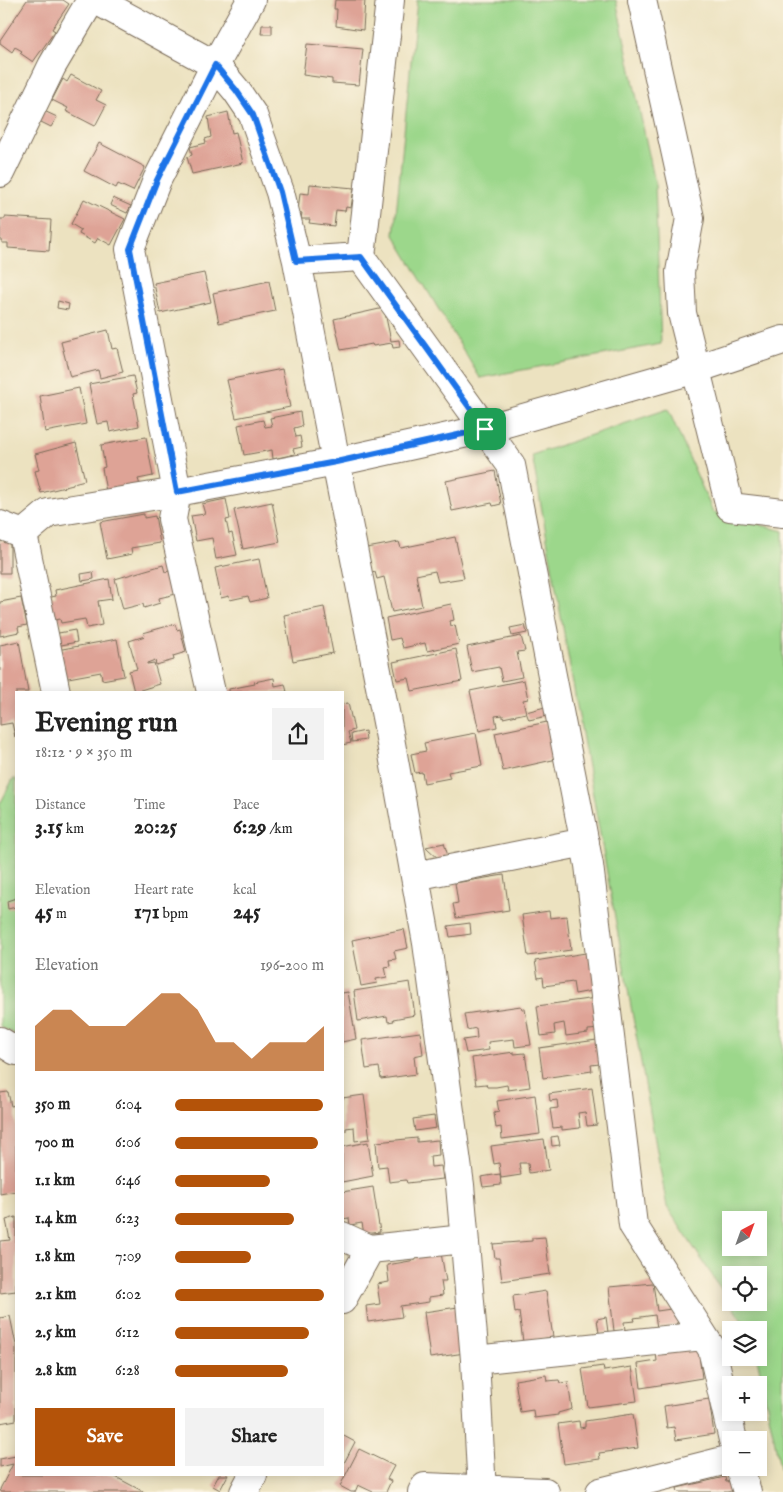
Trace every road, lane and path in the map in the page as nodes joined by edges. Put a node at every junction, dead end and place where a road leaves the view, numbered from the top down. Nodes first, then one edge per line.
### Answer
1 (92, 0) edge
2 (96, 0) edge
3 (251, 0) edge
4 (390, 0) edge
5 (642, 0) edge
6 (215, 65) junction
7 (0, 173) edge
8 (361, 257) junction
9 (296, 261) junction
10 (783, 340) edge
11 (707, 366) junction
12 (485, 429) junction
13 (336, 462) junction
14 (177, 492) junction
15 (783, 513) edge
16 (12, 529) edge
17 (56, 691) edge
18 (211, 691) edge
19 (585, 842) junction
20 (415, 876) junction
21 (0, 1041) edge
22 (15, 1050) edge
23 (344, 1237) edge
24 (464, 1239) junction
25 (370, 1249) junction
26 (344, 1296) edge
27 (703, 1336) junction
28 (474, 1360) junction
29 (731, 1431) edge
30 (722, 1461) edge
31 (252, 1476) edge
32 (743, 1476) edge
33 (482, 1491) edge
34 (244, 1492) edge
35 (422, 1492) edge
36 (545, 1492) edge
37 (600, 1492) edge
38 (748, 1492) edge

1 - 7 street
2 - 6 street
3 - 6 street
4 - 8 street
5 - 11 street
6 - 9 street
6 - 14 street
8 - 9 street
8 - 12 street
9 - 13 street
10 - 11 street
11 - 12 street
11 - 15 street
12 - 13 street
12 - 19 street
13 - 14 street
13 - 20 street
14 - 16 street
14 - 18 street
16 - 17 street
19 - 20 street
19 - 27 street
20 - 24 street
21 - 22 street
23 - 25 street
24 - 25 street
24 - 28 street
25 - 26 street
27 - 28 street
27 - 29 street
28 - 33 street
30 - 37 street
31 - 34 street
32 - 38 street
33 - 35 street
33 - 36 street

